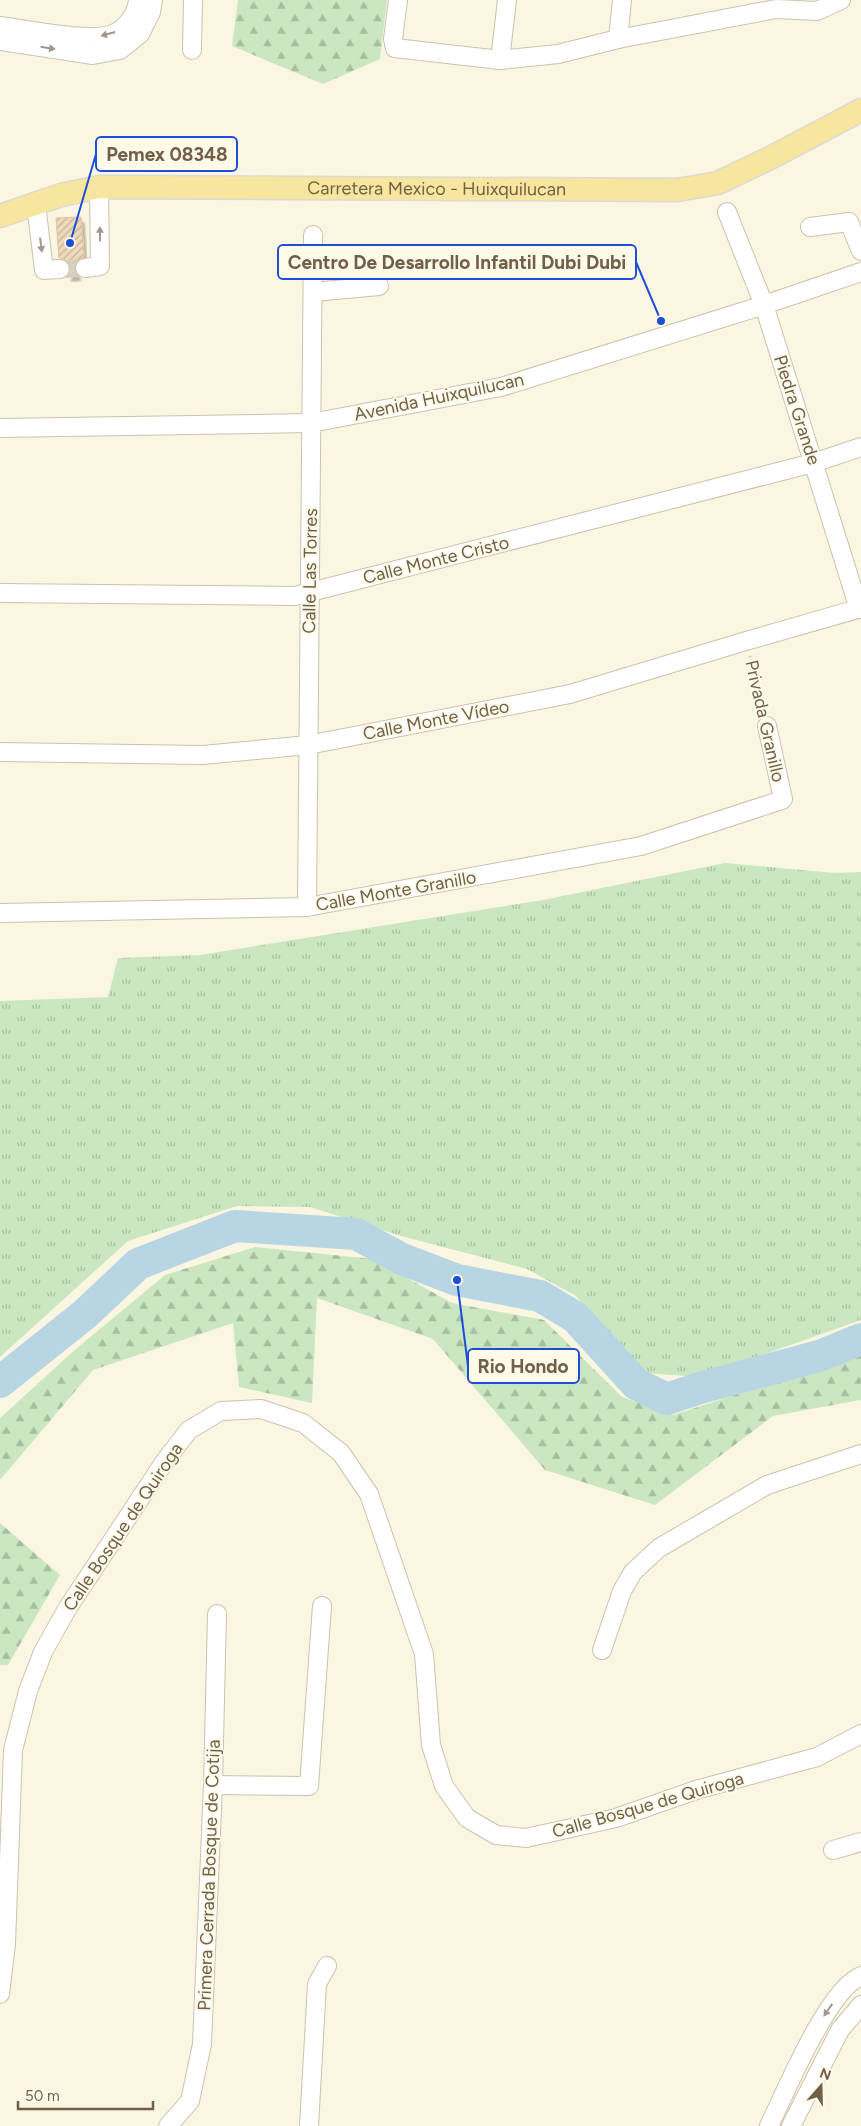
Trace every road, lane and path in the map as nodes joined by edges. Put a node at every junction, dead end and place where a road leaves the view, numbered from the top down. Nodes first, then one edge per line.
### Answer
1 (138, 0) edge
2 (153, 0) edge
3 (193, 0) edge
4 (398, 0) edge
5 (507, 0) edge
6 (622, 0) edge
7 (841, 0) edge
8 (773, 4) edge
9 (0, 26) edge
10 (618, 39) junction
11 (0, 41) edge
12 (192, 50) dead end
13 (500, 60) junction
14 (861, 110) edge
15 (99, 186) junction
16 (36, 204) junction
17 (728, 212) dead end
18 (0, 216) edge
19 (855, 221) edge
20 (810, 227) dead end
21 (313, 235) dead end
22 (861, 251) edge
23 (85, 268) tunnel mouth
24 (60, 269) tunnel mouth
25 (861, 272) edge
26 (379, 286) dead end
27 (313, 292) junction
28 (764, 305) junction
29 (312, 423) junction
30 (0, 428) edge
31 (861, 447) edge
32 (814, 463) junction
33 (0, 592) edge
34 (310, 592) junction
35 (860, 609) edge
36 (746, 641) junction
37 (767, 726) joint
38 (308, 745) junction
39 (0, 752) edge
40 (782, 800) joint
41 (308, 907) junction
42 (0, 913) edge
43 (861, 1454) edge
44 (322, 1606) dead end
45 (217, 1614) dead end
46 (602, 1650) dead end
47 (861, 1734) edge
48 (213, 1785) junction
49 (861, 1842) edge
50 (833, 1850) dead end
51 (327, 1966) dead end
52 (861, 1976) edge
53 (0, 1994) edge
54 (861, 2004) edge
55 (168, 2126) edge
56 (309, 2126) edge
57 (769, 2126) edge
58 (791, 2126) edge

1 -> 9 street
11 -> 2 street
3 - 12 street
4 - 13 street
5 - 13 street
6 - 10 street
7 - 8 street
8 - 10 street
10 - 13 street
14 - 15 main road, Carretera Mexico - Huixquilucan
15 - 16 main road, Carretera Mexico - Huixquilucan
23 -> 15 street
16 - 18 main road, Carretera Mexico - Huixquilucan
16 -> 24 street
17 - 28 street, Piedra Grande
19 - 20 street
19 - 22 street
21 - 27 street, Calle Las Torres
25 - 28 street, Avenida Huixquilucan
26 - 27 street
27 - 29 street, Calle Las Torres
28 - 29 street, Avenida Huixquilucan
28 - 32 street, Piedra Grande
29 - 30 street, Avenida Huixquilucan
29 - 34 street, Calle Las Torres
31 - 32 street, Calle Monte Cristo
32 - 34 street, Calle Monte Cristo
32 - 35 street, Piedra Grande
33 - 34 street, Calle Monte Cristo
34 - 38 street, Calle Las Torres
35 - 36 street, Calle Monte Vídeo
36 - 37 path, Privada Granillo
36 - 38 street, Calle Monte Vídeo
37 - 40 street, Privada Granillo
38 - 39 street, Calle Monte Vídeo
38 - 41 street, Calle Las Torres
40 - 41 street, Calle Monte Granillo
41 - 42 street, Calle Monte Granillo
43 - 46 street
44 - 48 street
45 - 48 street, Primera Cerrada Bosque de Cotija
47 - 53 street, Calle Bosque de Quiroga
48 - 55 street, Primera Cerrada Bosque de Cotija
49 - 50 street
51 - 56 street
52 -> 57 street
54 - 58 street

